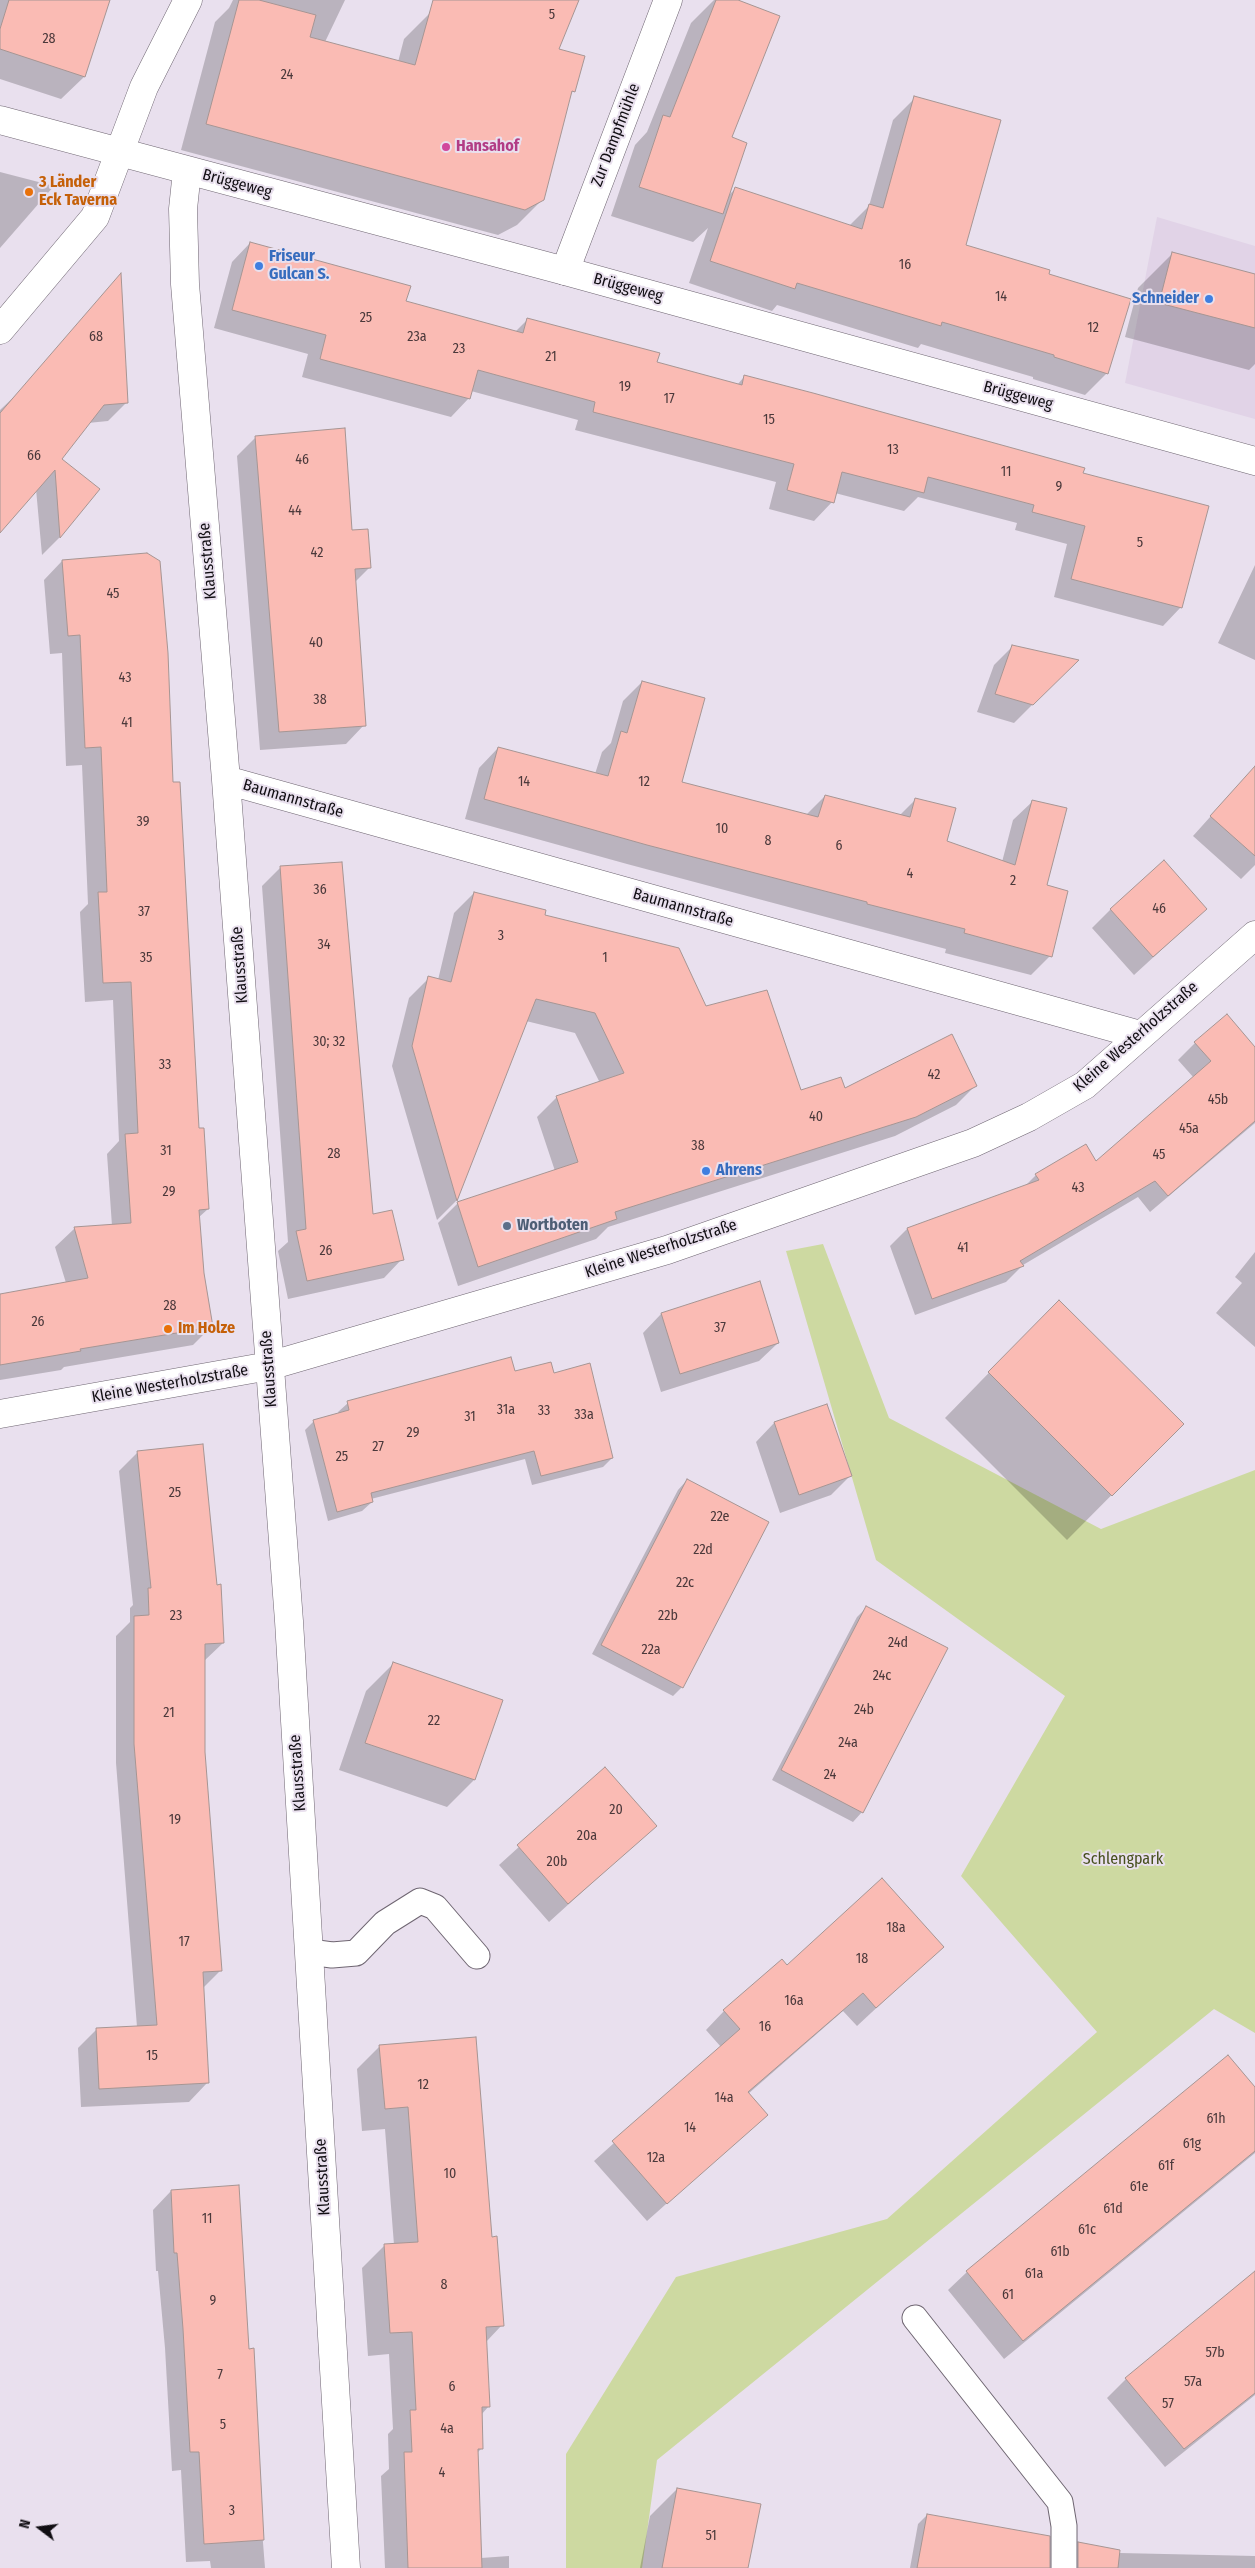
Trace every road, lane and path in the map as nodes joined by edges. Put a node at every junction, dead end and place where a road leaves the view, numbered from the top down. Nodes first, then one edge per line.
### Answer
1 (188, 0) edge
2 (668, 0) edge
3 (0, 120) edge
4 (120, 153) junction
5 (187, 171) junction
6 (565, 271) junction
7 (0, 330) edge
8 (1255, 461) edge
9 (226, 780) junction
10 (1255, 935) edge
11 (1140, 1036) junction
12 (269, 1366) junction
13 (0, 1414) edge
14 (310, 1952) junction
15 (478, 1956) dead end
16 (915, 2318) dead end
17 (346, 2568) edge
18 (1064, 2568) edge

1 - 4 street
2 - 6 street, Zur Dampfmühle
3 - 4 street, Brüggeweg
4 - 5 street, Brüggeweg
4 - 7 street
5 - 6 street, Brüggeweg
5 - 9 street, Klausstraße
6 - 8 street, Brüggeweg
9 - 11 street, Baumannstraße
9 - 12 street, Klausstraße
10 - 11 street, Kleine Westerholzstraße
11 - 12 street, Kleine Westerholzstraße
12 - 13 street, Kleine Westerholzstraße
12 - 14 street, Klausstraße
14 - 15 lane
14 - 17 street, Klausstraße
16 - 18 lane

